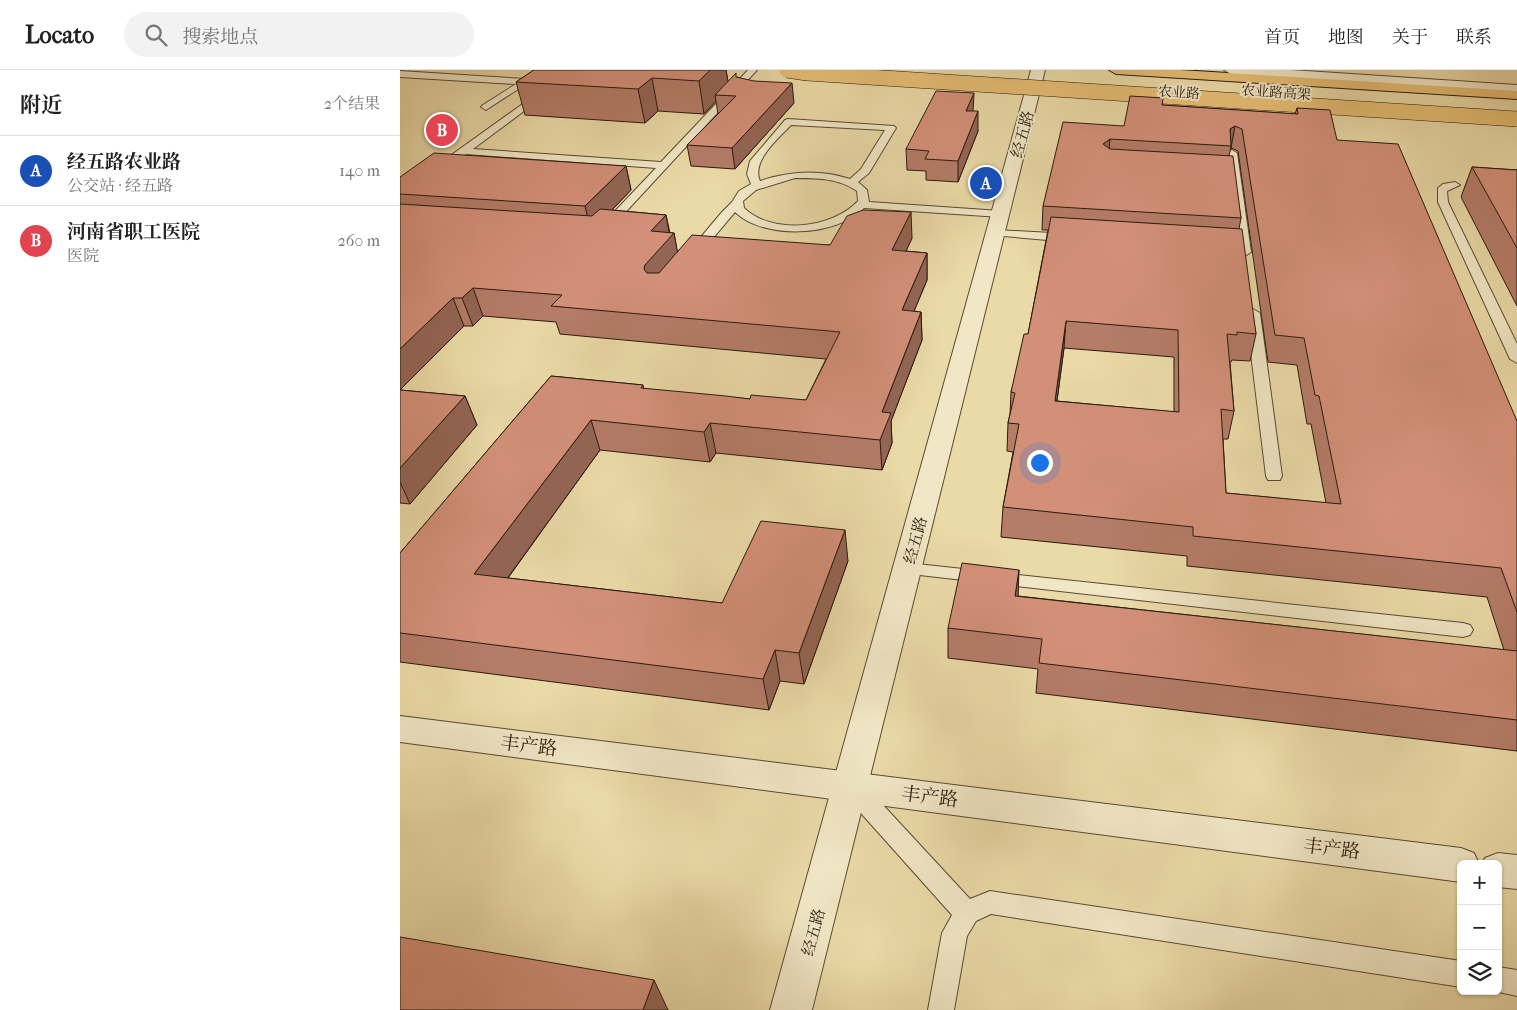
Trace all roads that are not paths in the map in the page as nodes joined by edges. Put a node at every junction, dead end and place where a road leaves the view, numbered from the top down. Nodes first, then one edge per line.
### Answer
1 (575, 70) edge
2 (752, 70) edge
3 (787, 70) edge
4 (841, 70) edge
5 (944, 70) edge
6 (1116, 70) edge
7 (1231, 70) edge
8 (1309, 70) edge
9 (400, 74) edge
10 (1037, 76) edge
11 (1517, 82) edge
12 (1517, 88) edge
13 (1517, 96) edge
14 (486, 107) dead end
15 (1517, 107) edge
16 (1517, 113) edge
17 (1517, 118) edge
18 (464, 151) junction
19 (1232, 153) edge
20 (664, 165) junction
21 (432, 174) edge
22 (851, 183) junction
23 (756, 185) junction
24 (1455, 186) dead end
25 (738, 203) junction
26 (862, 205) junction
27 (998, 223) junction
28 (596, 238) edge
29 (1085, 239) edge
30 (689, 258) edge
31 (1247, 269) edge
32 (1251, 299) edge
33 (1517, 359) edge
34 (1274, 476) dead end
35 (908, 568) junction
36 (1463, 630) dead end
37 (400, 728) edge
38 (851, 786) junction
39 (1457, 864) edge
40 (1502, 870) edge
41 (1517, 872) edge
42 (967, 913) junction
43 (1457, 973) edge
44 (1502, 981) edge
45 (1517, 983) edge
46 (791, 1010) edge
47 (941, 1010) edge

1 - 18 lane
2 - 20 lane
3 - 17 highway, bridge
4 - 10 street, 农业路
5 - 15 highway, 农业路高架
6 - 13 highway, 农业路高架
7 - 12 street
8 - 11 highway
9 - 14 lane
10 - 16 street, 农业路
10 - 27 street, 经五路
18 - 20 lane
18 - 21 lane
19 - 31 lane
20 - 28 lane
22 - 23 lane
22 - 23 lane
22 - 26 lane
23 - 25 lane
24 - 33 lane
25 - 26 lane
25 - 30 lane
26 - 27 lane
27 - 29 lane
27 - 35 street, 经五路
32 - 34 lane
35 - 36 lane
35 - 38 street, 经五路
37 - 38 street, 丰产路
38 - 39 street, 丰产路
38 - 42 lane
38 - 46 street, 经五路
40 - 41 street
42 - 43 lane
42 - 47 lane
44 - 45 lane

